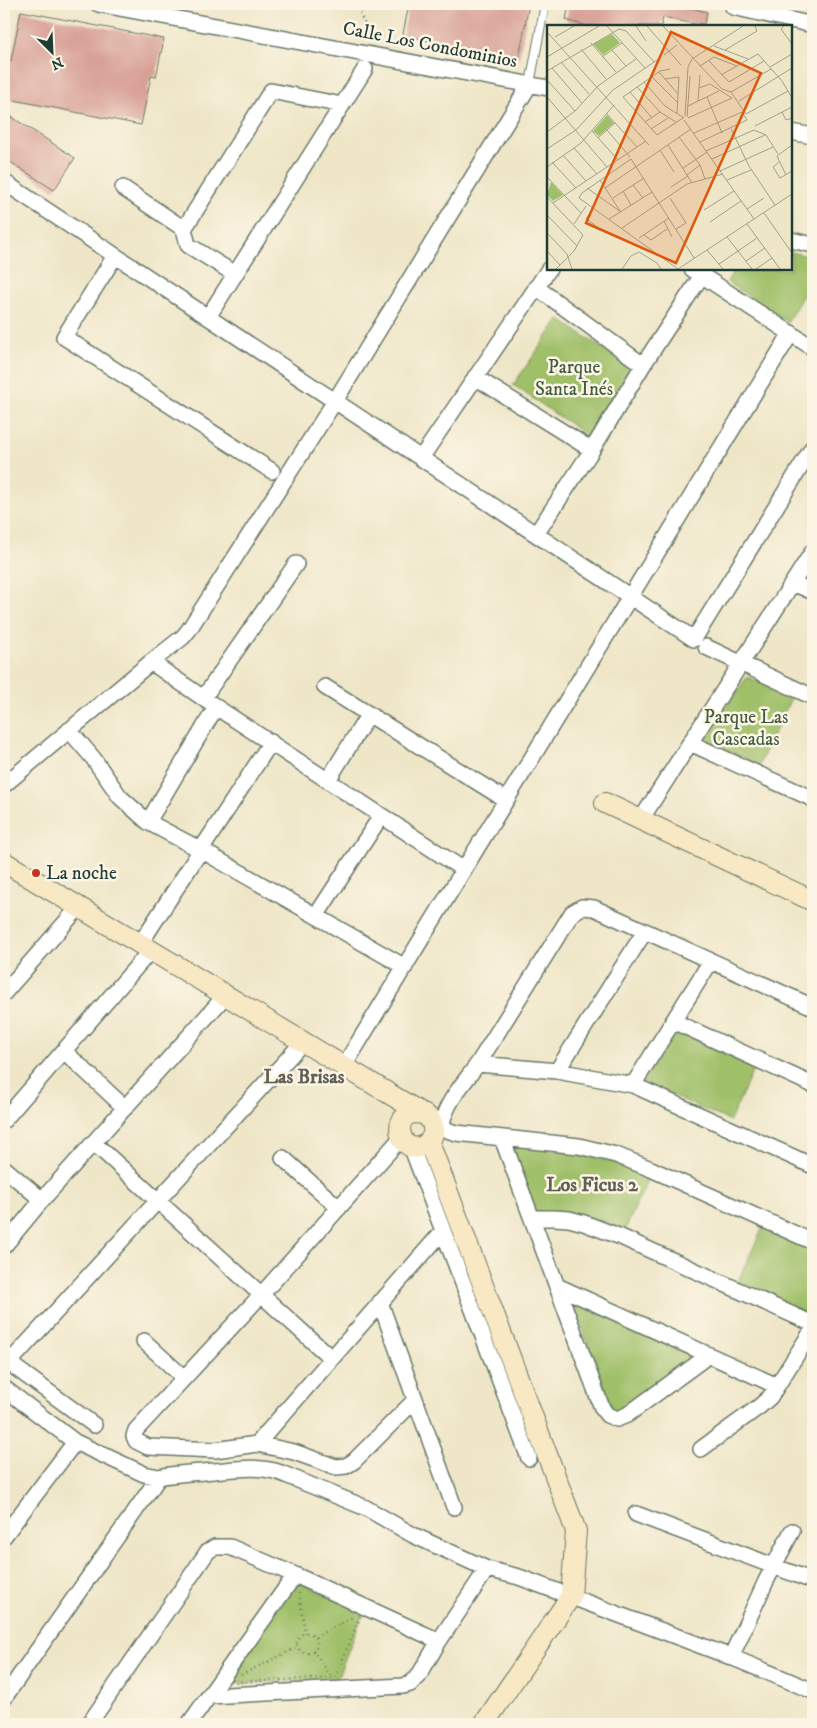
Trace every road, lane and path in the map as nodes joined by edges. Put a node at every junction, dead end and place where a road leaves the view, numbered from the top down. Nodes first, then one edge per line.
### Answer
1 (98, 4) edge
2 (356, 4) edge
3 (545, 4) edge
4 (733, 7) dead end
5 (813, 26) edge
6 (378, 56) junction
7 (365, 69) dead end
8 (530, 84) junction
9 (547, 88) edge
10 (342, 105) junction
11 (792, 132) edge
12 (813, 134) edge
13 (4, 182) edge
14 (123, 188) dead end
15 (184, 229) junction
16 (792, 240) edge
17 (813, 244) edge
18 (115, 256) junction
19 (548, 270) edge
20 (697, 272) edge
21 (235, 274) junction
22 (536, 287) junction
23 (208, 317) junction
24 (791, 333) junction
25 (813, 348) edge
26 (643, 364) junction
27 (475, 377) junction
28 (335, 401) junction
29 (813, 447) edge
30 (592, 450) junction
31 (421, 458) junction
32 (272, 470) dead end
33 (536, 534) junction
34 (813, 551) edge
35 (296, 564) dead end
36 (793, 583) junction
37 (813, 592) edge
38 (631, 597) junction
39 (706, 647) dead end
40 (151, 662) junction
41 (741, 663) junction
42 (325, 687) dead end
43 (204, 697) junction
44 (813, 697) edge
45 (216, 707) junction
46 (370, 714) junction
47 (69, 730) junction
48 (271, 742) junction
49 (690, 743) junction
50 (328, 780) junction
51 (4, 785) edge
52 (813, 799) edge
53 (506, 800) junction
54 (605, 803) dead end
55 (381, 816) junction
56 (640, 821) junction
57 (148, 822) junction
58 (201, 850) junction
59 (4, 862) edge
60 (464, 870) junction
61 (813, 901) edge
62 (79, 907) junction
63 (316, 916) junction
64 (645, 931) junction
65 (146, 947) junction
66 (711, 960) junction
67 (405, 967) junction
68 (4, 993) edge
69 (226, 995) junction
70 (813, 1007) edge
71 (673, 1021) junction
72 (303, 1042) junction
73 (64, 1051) junction
74 (478, 1064) junction
75 (344, 1066) junction
76 (557, 1071) junction
77 (633, 1085) junction
78 (813, 1085) edge
79 (125, 1108) junction
80 (4, 1120) edge
81 (420, 1130) junction
82 (502, 1138) junction
83 (94, 1143) junction
84 (283, 1158) dead end
85 (813, 1166) edge
86 (4, 1168) edge
87 (42, 1200) junction
88 (158, 1201) junction
89 (339, 1208) junction
90 (532, 1218) junction
91 (443, 1231) junction
92 (813, 1242) edge
93 (4, 1246) edge
94 (557, 1286) junction
95 (261, 1295) junction
96 (380, 1302) junction
97 (813, 1324) edge
98 (813, 1329) edge
99 (144, 1341) dead end
100 (709, 1355) junction
101 (331, 1358) junction
102 (6, 1361) edge
103 (184, 1378) junction
104 (777, 1386) junction
105 (4, 1388) edge
106 (416, 1400) junction
107 (94, 1425) dead end
108 (75, 1442) junction
109 (257, 1444) junction
110 (701, 1449) dead end
111 (529, 1458) dead end
112 (159, 1477) junction
113 (454, 1507) dead end
114 (636, 1514) dead end
115 (792, 1531) dead end
116 (4, 1536) edge
117 (775, 1566) junction
118 (487, 1569) junction
119 (297, 1579) junction
120 (813, 1581) edge
121 (571, 1596) junction
122 (362, 1612) junction
123 (305, 1633) junction
124 (315, 1637) junction
125 (439, 1641) junction
126 (298, 1647) junction
127 (313, 1650) junction
128 (730, 1657) junction
129 (332, 1678) junction
130 (232, 1680) junction
131 (813, 1691) edge
132 (209, 1696) junction
133 (4, 1698) edge
134 (89, 1724) edge
135 (189, 1724) edge
136 (484, 1724) edge

1 - 6 street, Calle Los Condominios
2 - 6 path
3 - 8 lane
4 - 5 street
6 - 8 street, Calle Los Condominios
7 - 10 street
8 - 9 street, Calle Los Condominios
8 - 28 street
10 - 15 street
10 - 21 street
11 - 12 street
13 - 18 street
14 - 15 street
15 - 21 street
16 - 17 street
18 - 23 street
18 - 32 street
19 - 22 street
20 - 24 street
20 - 26 street
21 - 23 street
22 - 26 street
22 - 27 street
23 - 28 street
24 - 25 street
24 - 38 street
26 - 30 street
27 - 30 street
27 - 31 street
28 - 31 street
28 - 40 street
29 - 38 street
30 - 33 street
31 - 33 street
33 - 38 street
34 - 36 street
35 - 43 street
36 - 37 street
36 - 41 street
38 - 53 street
39 - 41 street
40 - 43 street
40 - 47 street
41 - 44 street
41 - 49 street
42 - 46 street
43 - 45 street
45 - 48 street
45 - 57 street
46 - 50 street
46 - 53 street
47 - 51 street
47 - 57 street
48 - 50 street
48 - 58 street
49 - 52 street
49 - 56 street
50 - 55 street
53 - 60 street
54 - 56 street
55 - 60 street
55 - 63 street
56 - 61 street
57 - 58 street
58 - 63 street
58 - 65 street
59 - 62 street
60 - 67 street
62 - 65 street
62 - 68 street
63 - 67 street
64 - 66 street
64 - 74 street
64 - 76 street
65 - 69 street
65 - 73 street
66 - 70 street
66 - 71 street
67 - 75 street
69 - 72 street
69 - 79 street
71 - 77 street
71 - 78 street
72 - 75 street
72 - 88 street
73 - 79 street
73 - 80 street
74 - 76 street
74 - 81 street
75 - 81 street
76 - 77 street
77 - 85 street
79 - 83 street
81 - 82 street
81 - 89 street
81 - 91 street
81 - 121 street
82 - 90 street
82 - 92 street
83 - 87 street
83 - 88 street
84 - 89 street
86 - 87 street
87 - 93 street
88 - 95 street
88 - 102 street
89 - 95 street
90 - 94 street
90 - 97 street
91 - 96 street
91 - 111 street
94 - 100 street
94 - 100 street
95 - 101 street
95 - 103 street
96 - 101 street
96 - 106 street
98 - 104 street
99 - 103 street
100 - 104 street
101 - 109 street
102 - 107 street
103 - 109 street
104 - 110 street
105 - 108 street
106 - 109 street
106 - 113 street
108 - 112 street
108 - 116 street
112 - 118 street
112 - 133 street
114 - 117 street
115 - 117 street
117 - 120 street
117 - 128 street
118 - 121 street
118 - 125 street
119 - 122 path
119 - 123 path
119 - 125 street
119 - 130 path
119 - 132 street
119 - 134 street
121 - 128 street
121 - 136 street
122 - 124 path
122 - 129 path
123 - 124 path
123 - 126 path
124 - 127 path
125 - 132 street
126 - 127 path
126 - 130 path
127 - 129 path
128 - 131 street
129 - 130 path
132 - 135 street

